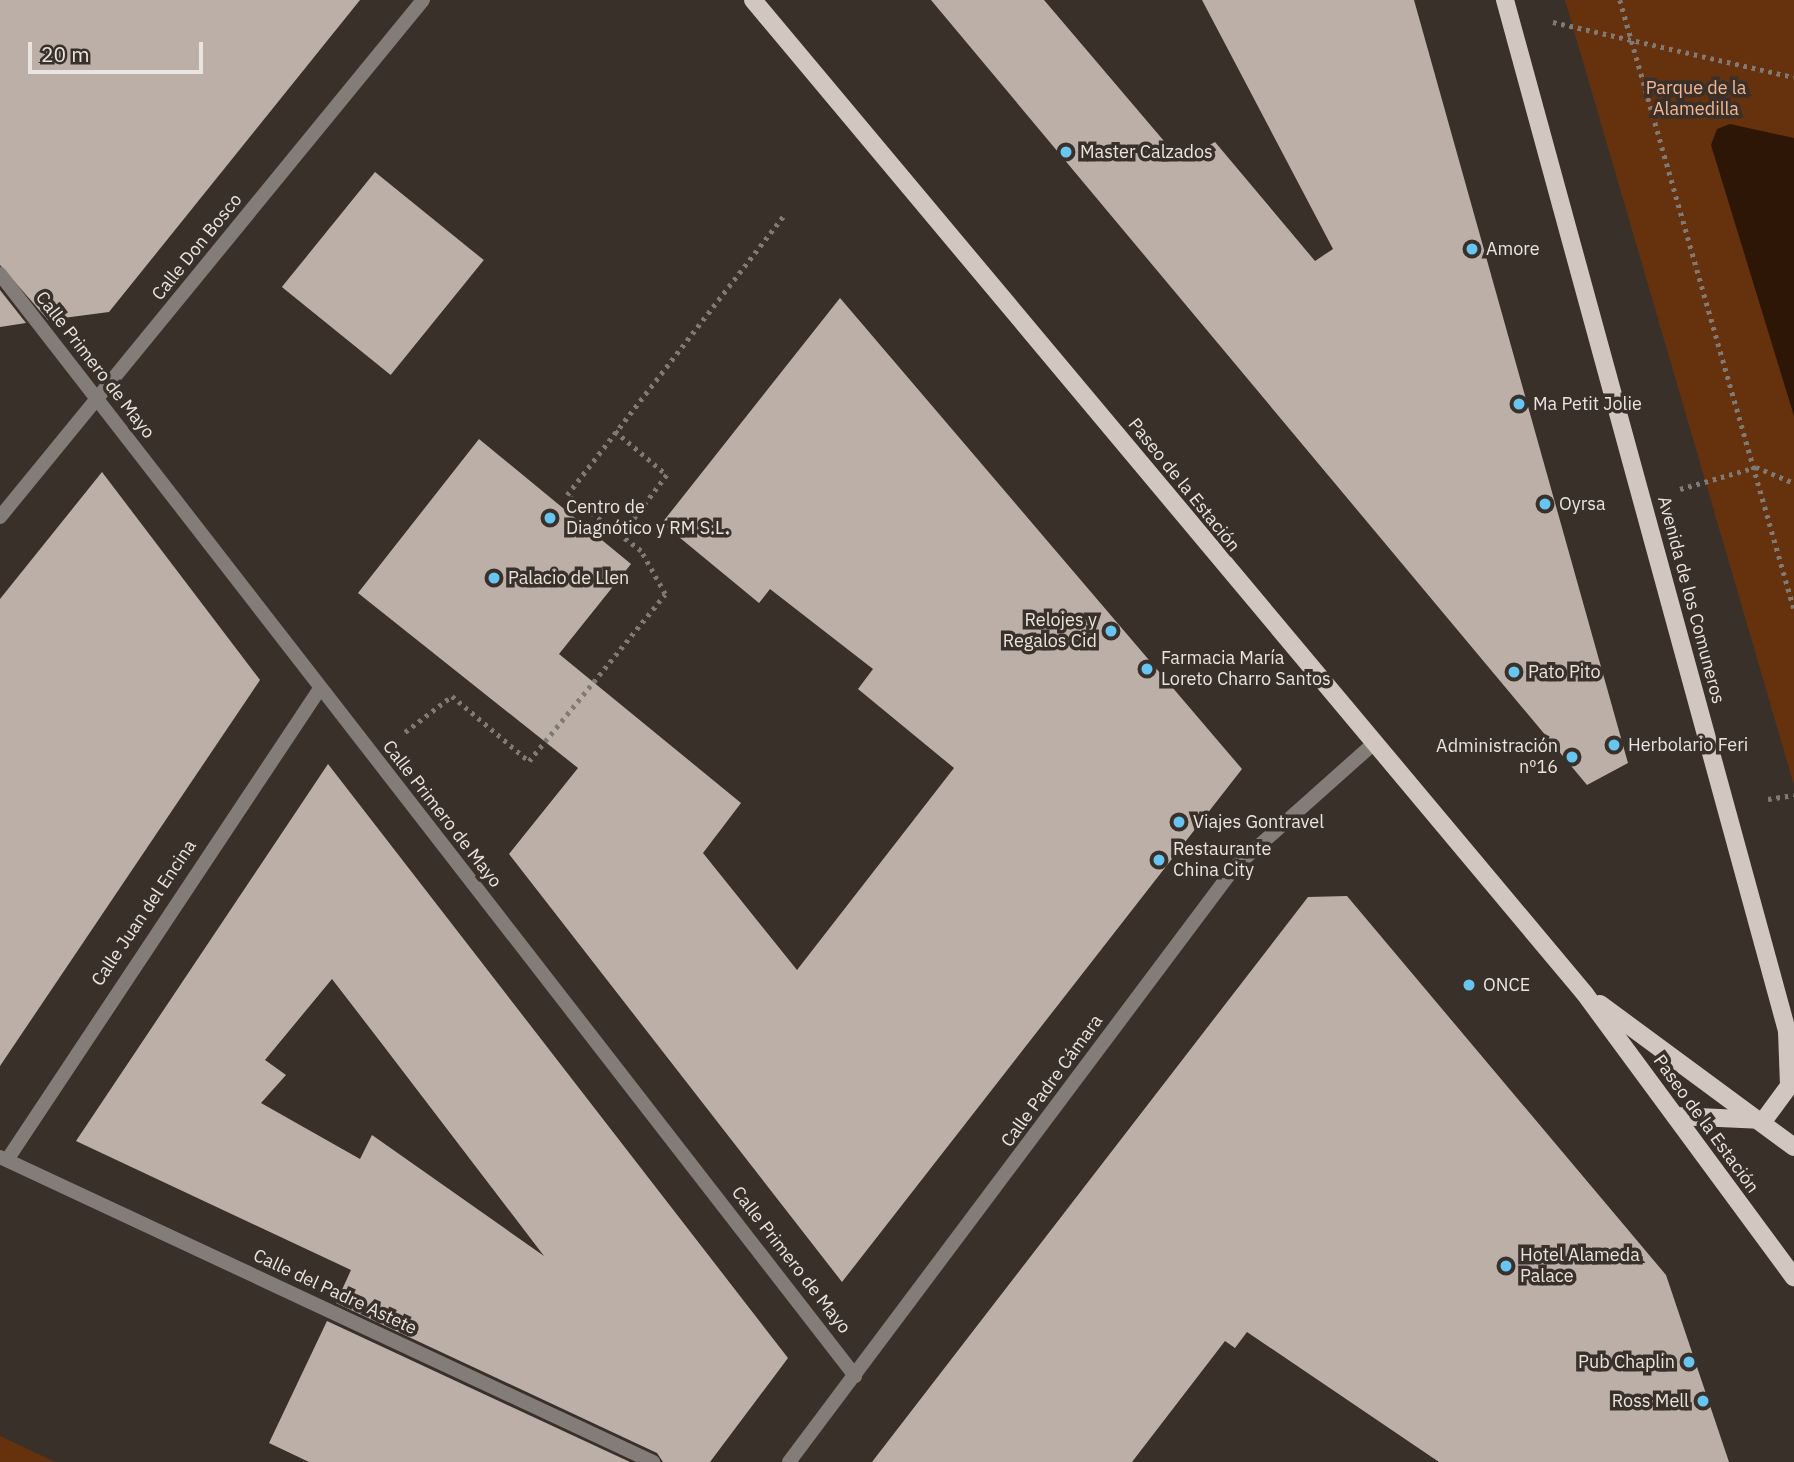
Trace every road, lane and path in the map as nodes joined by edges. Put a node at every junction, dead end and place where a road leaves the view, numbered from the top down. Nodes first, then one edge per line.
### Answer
1 (423, 0) edge
2 (753, 0) edge
3 (1505, 0) edge
4 (1620, 0) edge
5 (1552, 22) dead end
6 (1630, 36) junction
7 (1794, 77) edge
8 (785, 214) dead end
9 (0, 274) edge
10 (96, 399) junction
11 (615, 431) junction
12 (1756, 467) junction
13 (1794, 483) edge
14 (1679, 489) dead end
15 (0, 517) edge
16 (621, 537) junction
17 (1794, 609) edge
18 (319, 690) junction
19 (405, 732) dead end
20 (1371, 746) junction
21 (1794, 796) edge
22 (1768, 799) dead end
23 (1585, 994) junction
24 (1675, 1116) junction
25 (1764, 1121) junction
26 (1794, 1147) edge
27 (3, 1159) edge
28 (1794, 1277) edge
29 (855, 1376) junction
30 (653, 1462) edge
31 (789, 1462) edge

1 - 10 street, Calle Don Bosco
2 - 20 main road, Paseo de la Estación
3 - 25 main road, Avenida de los Comuneros
4 - 6 path
5 - 6 path
6 - 7 path
6 - 12 path
8 - 11 path
9 - 10 street, Calle Primero de Mayo
10 - 15 street, Calle Don Bosco
10 - 18 street, Calle Primero de Mayo
11 - 16 path
11 - 16 path
12 - 13 path
12 - 14 path
12 - 17 path
16 - 19 path
18 - 27 street, Calle Juan del Encina
18 - 29 street, Calle Primero de Mayo
20 - 23 main road, Paseo de la Estación
20 - 29 street, Calle Padre Cámara
21 - 22 path
23 - 24 main road, Paseo de la Estación
23 - 25 main road, Paseo de la Estación
24 - 25 main road
24 - 28 main road, Paseo de la Estación
25 - 26 main road, Paseo de la Estación
27 - 30 street, Calle del Padre Astete
29 - 31 street, Calle Padre Cámara

